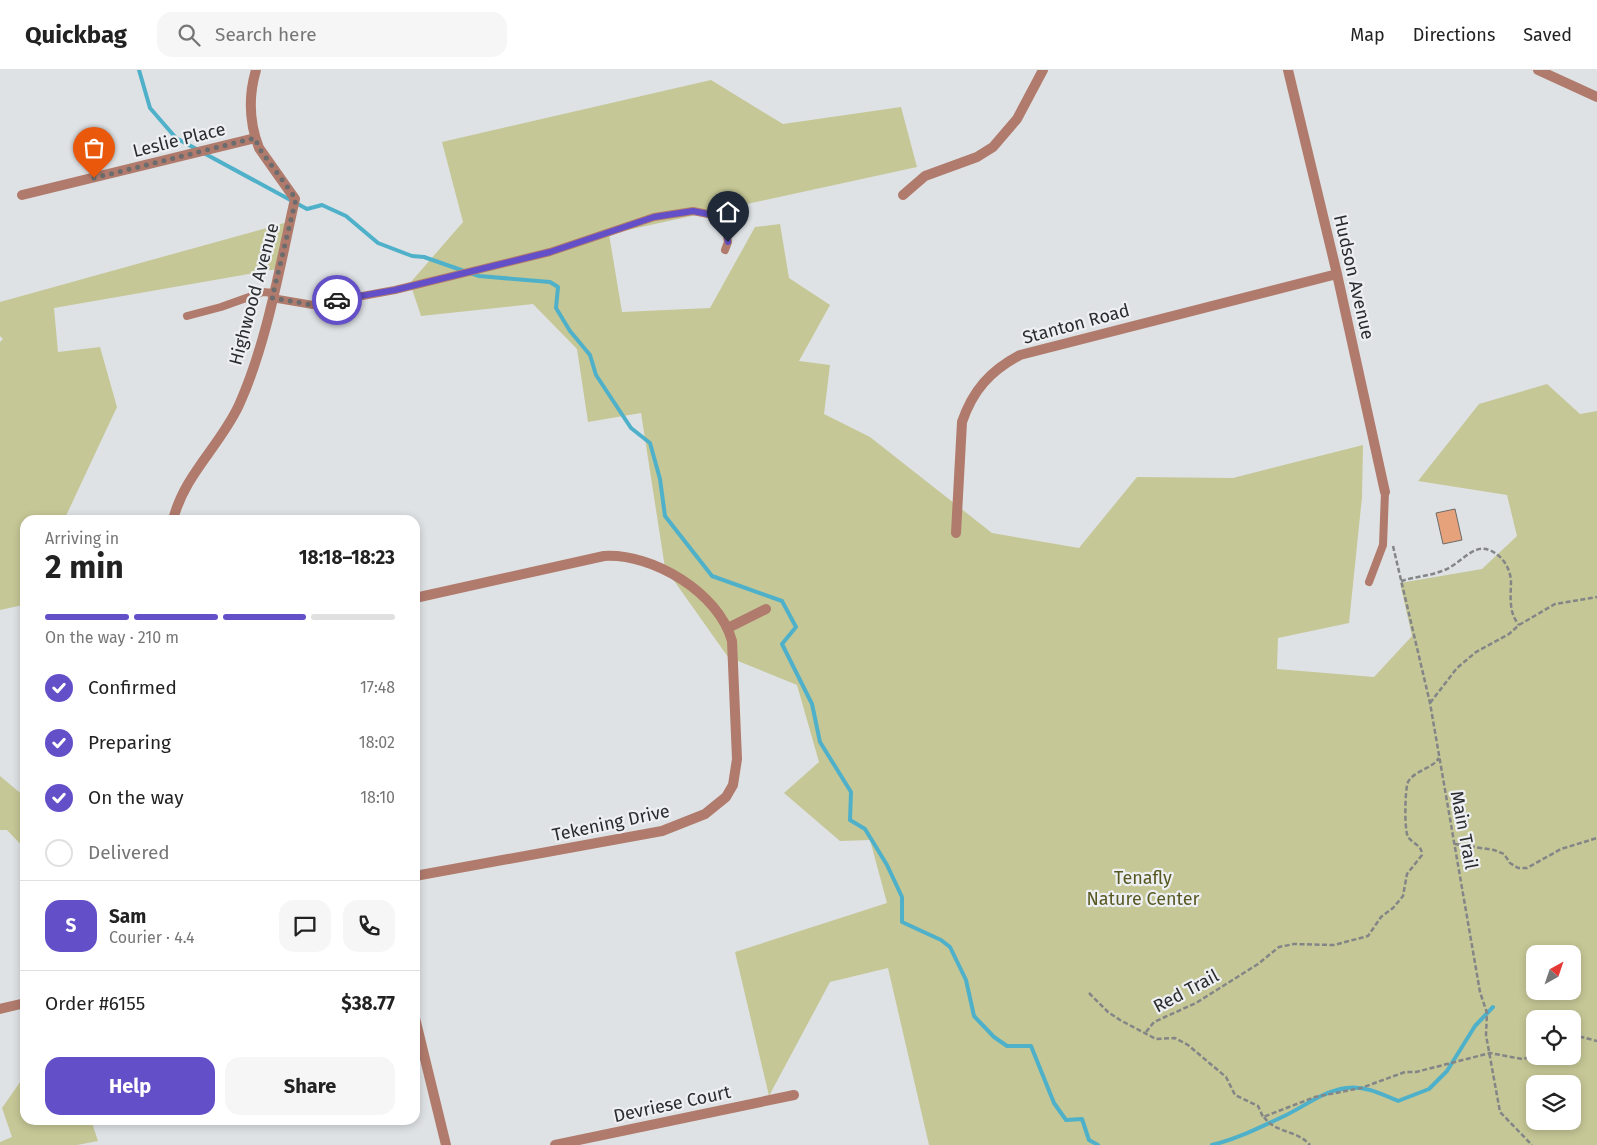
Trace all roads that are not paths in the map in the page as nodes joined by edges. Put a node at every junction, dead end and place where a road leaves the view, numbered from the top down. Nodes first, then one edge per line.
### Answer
1 (256, 70) edge
2 (1043, 70) edge
3 (1288, 70) edge
4 (1538, 70) edge
5 (1597, 97) edge
6 (255, 138) junction
7 (22, 195) dead end
8 (903, 195) dead end
9 (726, 250) dead end
10 (1337, 274) junction
11 (273, 296) junction
12 (186, 316) dead end
13 (1385, 492) joint
14 (175, 515) edge
15 (956, 533) dead end
16 (1369, 582) dead end
17 (420, 597) edge
18 (766, 609) dead end
19 (728, 628) junction
20 (420, 875) edge
21 (20, 1004) edge
22 (0, 1010) edge
23 (420, 1038) edge
24 (794, 1095) dead end
25 (446, 1145) edge
26 (555, 1145) edge

1 - 6 street, Highwood Avenue
2 - 8 street
3 - 10 street, Hudson Avenue
4 - 5 street
6 - 7 street, Leslie Place
6 - 11 street, Highwood Avenue
9 - 11 lane
10 - 13 street, Hudson Avenue
10 - 15 street, Stanton Road
11 - 12 lane
11 - 14 street, Highwood Avenue
13 - 16 lane
17 - 19 street, Tekening Drive
18 - 19 street
19 - 20 street, Tekening Drive
21 - 22 street
23 - 25 street
24 - 26 street, Devriese Court

